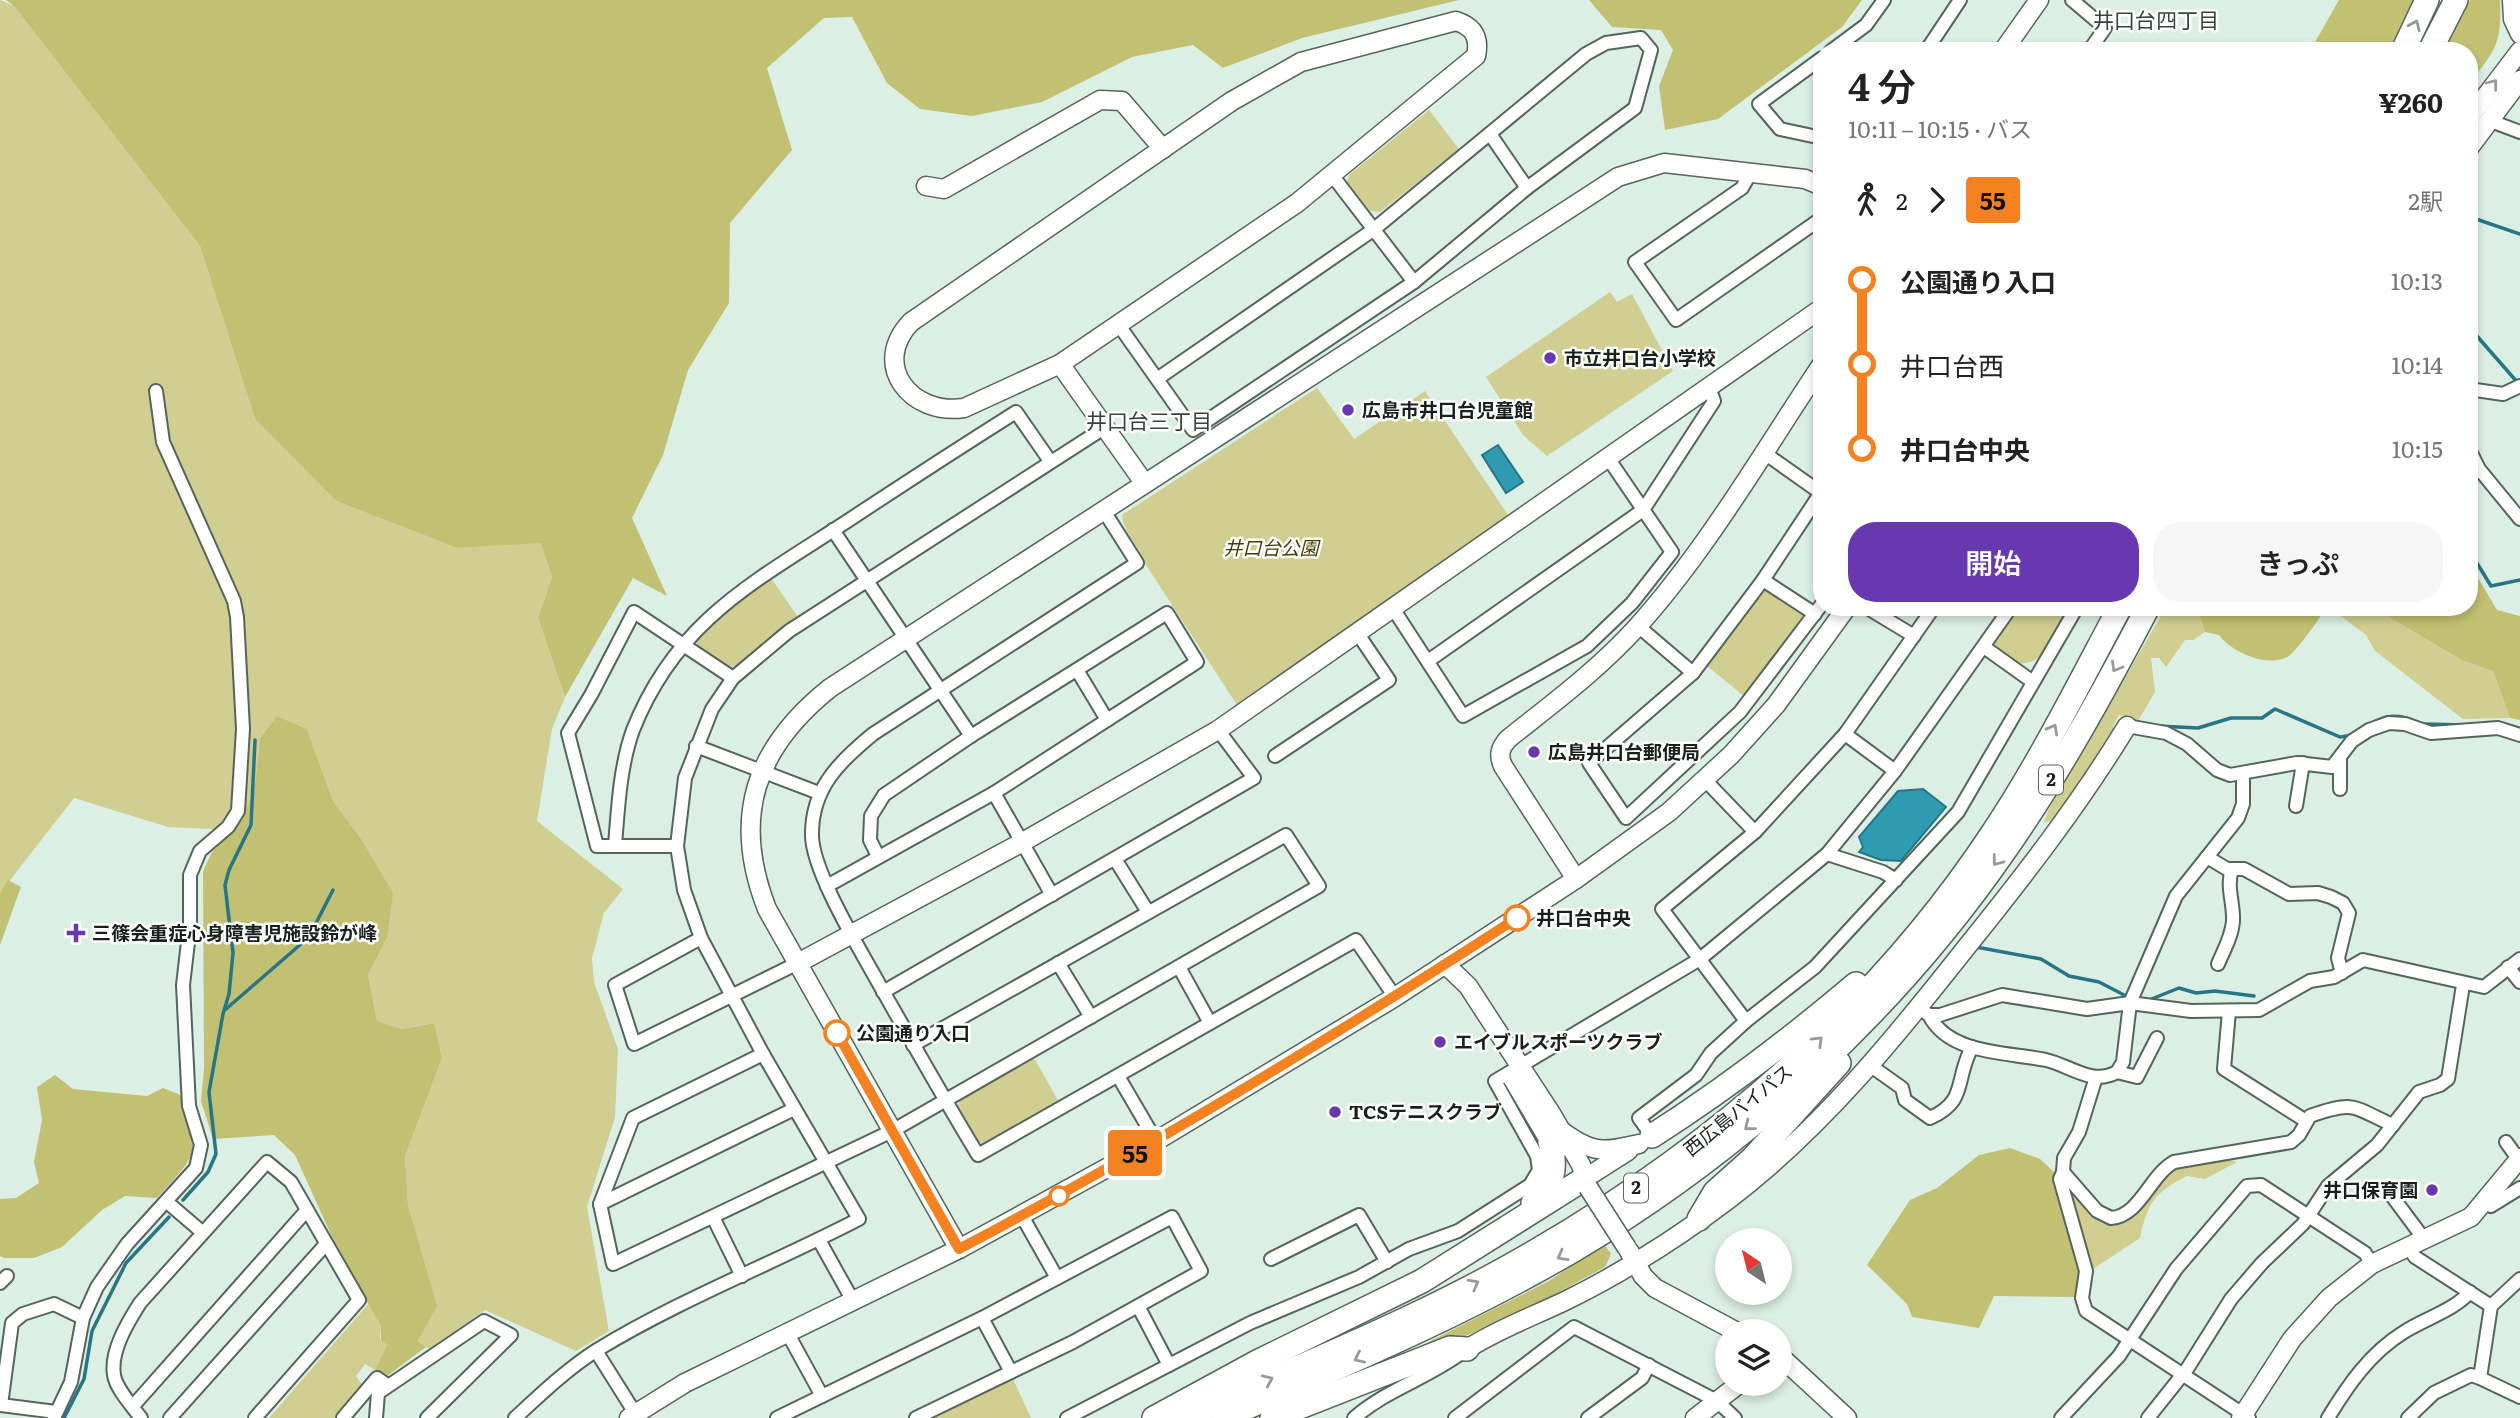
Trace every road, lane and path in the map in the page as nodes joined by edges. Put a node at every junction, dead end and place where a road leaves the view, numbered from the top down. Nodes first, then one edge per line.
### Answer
1 (1884, 0) edge
2 (1960, 0) edge
3 (2039, 0) edge
4 (2072, 0) edge
5 (2427, 0) edge
6 (2456, 0) edge
7 (2512, 0) edge
8 (2520, 34) edge
9 (1843, 42) edge
10 (1932, 42) edge
11 (2009, 42) edge
12 (2095, 42) edge
13 (2407, 42) edge
14 (2435, 42) edge
15 (2520, 51) edge
16 (1813, 65) edge
17 (2520, 80) edge
18 (2478, 119) edge
19 (2520, 132) edge
20 (1490, 134) junction
21 (1813, 136) edge
22 (1163, 149) junction
23 (1751, 172) junction
24 (1332, 175) junction
25 (1813, 182) edge
26 (926, 186) dead end
27 (1527, 188) junction
28 (1813, 224) edge
29 (1373, 230) junction
30 (1414, 282) junction
31 (1813, 314) edge
32 (1118, 324) junction
33 (1060, 364) junction
34 (1813, 377) edge
35 (1157, 379) junction
36 (2520, 386) edge
37 (1709, 387) junction
38 (2478, 390) edge
39 (156, 391) dead end
40 (1104, 428) junction
41 (1763, 452) junction
42 (1608, 458) junction
43 (1051, 461) junction
44 (2478, 467) edge
45 (1144, 484) junction
46 (1813, 486) edge
47 (1813, 504) edge
48 (1643, 510) junction
49 (1104, 511) junction
50 (2520, 519) edge
51 (833, 530) junction
52 (868, 579) junction
53 (1763, 580) junction
54 (1813, 606) edge
55 (1394, 610) junction
56 (1813, 616) edge
57 (1840, 616) edge
58 (1881, 616) edge
59 (1928, 616) edge
60 (2005, 616) edge
61 (2072, 616) edge
62 (2115, 616) edge
63 (2143, 616) edge
64 (1638, 626) junction
65 (1358, 634) junction
66 (1914, 636) junction
67 (907, 638) junction
68 (681, 644) junction
69 (1984, 647) junction
70 (1429, 661) junction
71 (1077, 670) junction
72 (1693, 673) junction
73 (733, 678) junction
74 (2033, 682) junction
75 (942, 690) junction
76 (1107, 720) junction
77 (2127, 726) joint
78 (1218, 730) junction
79 (1844, 734) junction
80 (2520, 735) edge
81 (971, 736) junction
82 (696, 746) junction
83 (1275, 756) dead end
84 (2340, 760) junction
85 (2303, 763) junction
86 (1895, 771) junction
87 (760, 772) junction
88 (2243, 774) junction
89 (1705, 780) junction
90 (2340, 789) dead end
91 (818, 793) junction
92 (994, 793) junction
93 (2297, 806) dead end
94 (1994, 831) junction
95 (1755, 832) junction
96 (1021, 843) junction
97 (615, 846) junction
98 (677, 846) junction
99 (1827, 854) junction
100 (878, 856) junction
101 (2207, 857) junction
102 (1115, 859) junction
103 (2232, 870) junction
104 (1576, 879) junction
105 (1896, 880) junction
106 (827, 886) junction
107 (1052, 895) junction
108 (1148, 912) junction
109 (852, 935) junction
110 (701, 938) junction
111 (1936, 940) junction
112 (2520, 958) edge
113 (1700, 959) junction
114 (798, 963) junction
115 (1058, 963) junction
116 (1445, 964) junction
117 (2218, 964) dead end
118 (1179, 967) junction
119 (2508, 967) junction
120 (2342, 973) junction
121 (2520, 982) edge
122 (2463, 985) junction
123 (883, 992) junction
124 (732, 995) junction
125 (1395, 997) junction
126 (2131, 1000) junction
127 (1923, 1011) junction
128 (2229, 1011) junction
129 (1091, 1017) junction
130 (1746, 1021) junction
131 (1210, 1023) junction
132 (2157, 1038) dead end
133 (913, 1045) junction
134 (1972, 1047) junction
135 (763, 1054) junction
136 (1871, 1066) junction
137 (1513, 1069) junction
138 (2117, 1072) junction
139 (1118, 1076) junction
140 (2096, 1077) junction
141 (945, 1102) junction
142 (794, 1108) junction
143 (2306, 1121) junction
144 (2393, 1125) junction
145 (892, 1131) junction
146 (1557, 1137) junction
147 (1645, 1140) junction
148 (1156, 1141) junction
149 (2506, 1143) dead end
150 (2519, 1159) edge
151 (826, 1164) junction
152 (2063, 1172) junction
153 (1586, 1183) junction
154 (2386, 1188) dead end
155 (2520, 1188) edge
156 (167, 1202) junction
157 (2486, 1202) junction
158 (600, 1204) junction
159 (307, 1210) junction
160 (1022, 1216) junction
161 (2309, 1216) junction
162 (713, 1217) junction
163 (1699, 1219) junction
164 (1505, 1229) junction
165 (202, 1233) junction
166 (819, 1240) junction
167 (2416, 1243) junction
168 (326, 1244) junction
169 (959, 1249) junction
170 (1631, 1254) junction
171 (1271, 1259) dead end
172 (1387, 1262) junction
173 (2372, 1264) junction
174 (742, 1276) junction
175 (1057, 1278) junction
176 (2520, 1279) edge
177 (2470, 1292) junction
178 (853, 1301) junction
179 (1138, 1306) junction
180 (2491, 1306) junction
181 (83, 1318) junction
182 (982, 1318) junction
183 (1715, 1320) edge
184 (788, 1334) junction
185 (2131, 1340) junction
186 (1467, 1349) junction
187 (596, 1351) junction
188 (1169, 1365) junction
189 (1649, 1365) junction
190 (1792, 1367) edge
191 (1012, 1372) junction
192 (2183, 1375) junction
193 (2480, 1378) junction
194 (387, 1385) junction
195 (822, 1396) junction
196 (1723, 1396) edge
197 (2520, 1397) edge
198 (1717, 1401) junction
199 (133, 1406) junction
200 (55, 1415) edge
201 (632, 1416) edge
202 (2244, 1417) edge
203 (141, 1418) edge
204 (170, 1418) edge
205 (255, 1418) edge
206 (343, 1418) edge
207 (376, 1418) edge
208 (427, 1418) edge
209 (515, 1418) edge
210 (777, 1418) edge
211 (916, 1418) edge
212 (1067, 1418) edge
213 (1154, 1418) edge
214 (1183, 1418) edge
215 (1223, 1418) edge
216 (1272, 1418) edge
217 (1354, 1418) edge
218 (1455, 1418) edge
219 (1588, 1418) edge
220 (1695, 1418) edge
221 (1735, 1418) edge
222 (1847, 1418) edge
223 (2061, 1418) edge
224 (2148, 1418) edge
225 (2328, 1418) edge
226 (2408, 1418) edge

1 - 9 street
2 - 10 street
3 - 11 street
4 - 12 street
13 -> 5 highway
6 - 14 highway
7 - 8 street
18 -> 15 street
16 - 21 street
17 - 18 street
18 - 19 street
20 - 27 street
20 - 27 street
20 - 29 street
22 - 24 street
22 - 26 street
22 - 33 street
23 - 25 street
23 - 28 street
23 - 45 street
24 - 29 street
24 - 32 street
27 - 30 street
29 - 30 street
29 - 35 street
30 - 35 street
31 - 37 street
32 - 33 street
32 - 35 street
33 - 40 street
34 - 41 street
36 - 38 street
37 - 42 street
37 - 48 street
39 - 156 street
40 - 43 street
40 - 45 street
41 - 46 street
41 - 64 street
42 - 48 street
42 - 55 street
43 - 51 street
43 - 52 street
44 - 50 street
45 - 49 street
47 - 53 street
48 - 70 street
48 - 70 street
49 - 67 street
49 - 75 street
51 - 52 street
51 - 68 street
52 - 67 street
52 - 73 street
53 - 54 street
53 - 72 street
55 - 65 street
55 - 70 street
56 - 72 street
57 - 89 street
58 - 66 street
59 - 66 street
60 - 69 street
61 - 74 street
94 -> 62 highway, 西広島バイパス / 2
63 -> 111 highway, 西広島バイパス / 2
64 - 72 street
64 - 104 street
65 - 78 street
65 - 83 street
66 - 79 street
67 - 75 street
67 - 87 street
68 - 73 street
68 - 97 street
68 - 97 street
69 - 74 street
69 - 86 street
71 - 76 street
71 - 76 street
71 - 81 street
73 - 82 street
74 - 105 street
75 - 81 street
75 - 91 street
76 - 92 street
77 - 88 street
77 - 127 street
78 - 96 street
78 - 102 street
79 - 86 street
79 - 95 street
80 - 84 street
81 - 100 street
82 - 87 street
82 - 98 street
84 - 85 street
84 - 90 street
85 - 88 street
85 - 93 street
86 - 99 street
87 - 91 street
87 - 114 street
88 - 101 street
89 - 95 street
89 - 104 street
91 - 106 street
92 - 96 street
92 - 100 street
94 - 147 highway
214 -> 94 highway, 西広島バイパス / 2
95 - 113 street
96 - 107 street
96 - 109 street
97 - 98 street
98 - 110 street
99 - 105 street
99 - 113 street
100 - 106 street
101 - 103 street
101 - 126 street
102 - 107 street
102 - 108 street
103 - 117 street
103 - 120 street
104 - 116 street
105 - 130 street
106 - 109 street
107 - 123 street
108 - 115 street
108 - 118 street
109 - 114 street
109 - 123 street
110 - 124 street
110 - 124 street
111 - 163 highway
111 -> 215 highway, 西広島バイパス / 2
112 - 119 street
113 - 130 street
113 - 137 street
114 - 124 street
114 - 145 street
115 - 129 street
115 - 133 street
116 - 125 street
116 - 137 street
118 - 129 street
118 - 131 street
119 - 121 street
119 - 122 street
120 - 122 street
120 - 128 street
122 - 144 street
123 - 133 street
124 - 135 street
125 - 131 street
125 - 148 street
126 - 127 street
126 - 128 street
126 - 138 street
127 - 134 street
127 - 136 street
128 - 143 street
129 - 141 street
130 - 147 street
131 - 139 street
132 - 138 street
133 - 141 street
134 - 136 street
134 - 140 street
135 - 142 street
135 - 158 street
136 - 163 street
137 - 146 street
137 - 172 street
138 - 140 street
139 - 141 street
139 - 148 street
140 - 152 street
141 - 145 street
142 - 151 street
142 - 158 street
143 - 144 street
143 - 152 street
144 - 161 street
145 - 151 street
145 - 169 street
146 - 147 street
146 - 153 street
146 - 164 highway
147 - 153 street
148 - 160 street
149 - 150 street
150 - 157 street
151 - 162 street
151 - 166 street
152 - 185 street
153 - 164 highway
153 - 170 street, bridge
154 - 167 street
155 - 157 street
156 - 165 street
156 - 181 street
157 - 167 street
158 - 162 street
159 - 165 street
159 - 168 street
159 - 199 street
160 - 169 street
160 - 175 street
161 - 173 street
161 - 185 street
161 - 192 street
162 - 174 street
163 - 170 street
164 - 213 highway
165 - 199 street
166 - 174 street
166 - 178 street
167 - 173 street
167 - 177 street
168 - 204 street
168 - 205 street
169 - 178 street
170 - 183 street
170 - 186 street
171 - 172 street
172 - 188 street
173 - 202 street
174 - 187 street
175 - 179 street
175 - 182 street
176 - 180 street
177 - 180 street
177 - 225 street
178 - 184 street
179 - 188 street
179 - 191 street
180 - 193 street
181 - 200 street
181 - 200 street
182 - 191 street
182 - 195 street
184 - 195 street
184 - 201 street
185 - 192 street
185 - 223 street
186 - 216 highway
186 - 217 street
187 - 201 street
187 - 209 street
188 - 212 street
189 - 198 street
189 - 218 street
189 - 219 street
190 - 222 street
191 - 211 street
192 - 202 street
192 - 224 street
193 - 197 street
193 - 226 street
194 - 206 street
194 - 207 street
194 - 208 street
195 - 210 street
196 - 198 street
198 - 220 street
198 - 221 street
199 - 203 street

